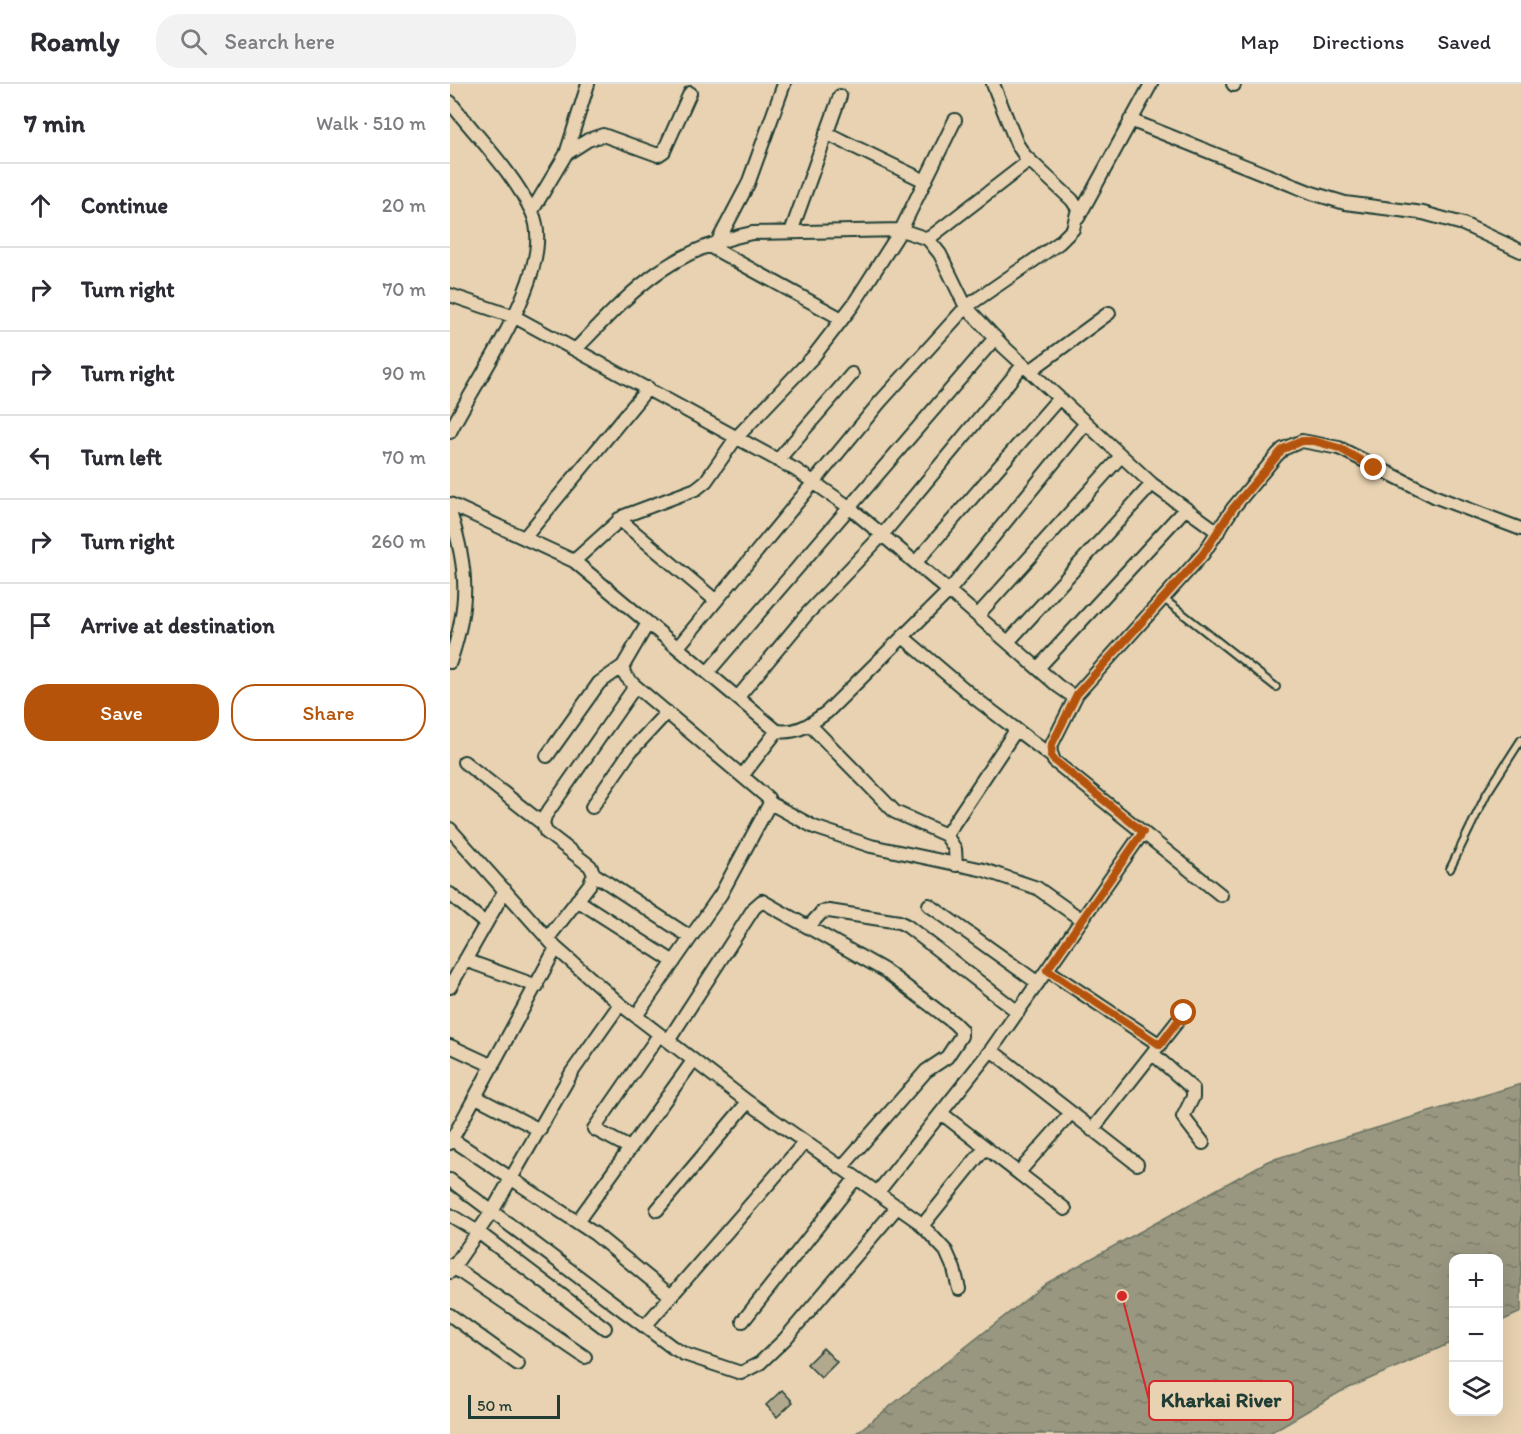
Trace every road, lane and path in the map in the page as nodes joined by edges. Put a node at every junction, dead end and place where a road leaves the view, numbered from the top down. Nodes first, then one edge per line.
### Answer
1 (588, 84) edge
2 (784, 84) edge
3 (993, 84) edge
4 (1146, 86) edge
5 (690, 93) dead end
6 (840, 96) dead end
7 (450, 102) edge
8 (956, 120) dead end
9 (1130, 120) junction
10 (826, 133) junction
11 (566, 154) junction
12 (1029, 161) junction
13 (925, 181) junction
14 (532, 211) junction
15 (1077, 219) junction
16 (901, 230) junction
17 (791, 232) junction
18 (928, 239) junction
19 (713, 244) junction
20 (1521, 251) edge
21 (450, 295) edge
22 (966, 308) junction
23 (1109, 313) dead end
24 (515, 317) junction
25 (842, 319) junction
26 (996, 338) junction
27 (576, 348) junction
28 (1027, 368) junction
29 (852, 374) dead end
30 (648, 388) junction
31 (1059, 398) junction
32 (1086, 423) junction
33 (450, 432) edge
34 (736, 438) junction
35 (1121, 456) junction
36 (778, 460) junction
37 (816, 482) junction
38 (1152, 484) junction
39 (450, 504) edge
40 (849, 507) junction
41 (1185, 509) junction
42 (450, 512) edge
43 (620, 519) junction
44 (1521, 529) edge
45 (1218, 532) junction
46 (883, 534) junction
47 (525, 537) junction
48 (458, 538) junction
49 (450, 550) edge
50 (574, 561) junction
51 (916, 562) junction
52 (949, 591) junction
53 (1163, 598) junction
54 (715, 600) junction
55 (978, 615) junction
56 (648, 623) junction
57 (903, 637) junction
58 (1008, 642) junction
59 (678, 647) junction
60 (450, 662) edge
61 (623, 666) junction
62 (1038, 668) junction
63 (708, 672) junction
64 (633, 684) junction
65 (1276, 687) dead end
66 (1077, 694) junction
67 (738, 697) junction
68 (667, 712) junction
69 (810, 725) junction
70 (1016, 730) junction
71 (777, 731) junction
72 (1521, 740) edge
73 (547, 756) dead end
74 (1051, 756) junction
75 (464, 762) dead end
76 (742, 776) junction
77 (770, 803) junction
78 (592, 807) dead end
79 (543, 824) junction
80 (450, 829) edge
81 (1143, 832) junction
82 (946, 835) junction
83 (956, 865) junction
84 (1450, 869) dead end
85 (594, 874) junction
86 (505, 890) junction
87 (450, 894) edge
88 (1221, 896) dead end
89 (577, 900) junction
90 (929, 905) dead end
91 (1082, 920) junction
92 (486, 924) junction
93 (809, 926) junction
94 (690, 937) junction
95 (552, 943) junction
96 (465, 960) junction
97 (674, 962) junction
98 (1047, 970) junction
99 (1038, 983) junction
100 (537, 986) junction
101 (450, 987) edge
102 (620, 1004) junction
103 (1018, 1011) junction
104 (1184, 1013) dead end
105 (636, 1016) junction
106 (664, 1038) junction
107 (450, 1046) edge
108 (991, 1050) junction
109 (1156, 1050) junction
110 (693, 1061) junction
111 (493, 1066) junction
112 (476, 1097) junction
113 (748, 1102) junction
114 (940, 1113) junction
115 (1071, 1113) junction
116 (540, 1130) junction
117 (1092, 1130) junction
118 (451, 1140) edge
119 (804, 1143) junction
120 (1203, 1143) dead end
121 (630, 1148) junction
122 (986, 1148) junction
123 (1137, 1164) dead end
124 (841, 1167) junction
125 (1019, 1172) junction
126 (512, 1178) junction
127 (856, 1178) junction
128 (450, 1180) edge
129 (878, 1192) junction
130 (897, 1206) junction
131 (1065, 1209) dead end
132 (493, 1210) junction
133 (657, 1210) dead end
134 (450, 1215) edge
135 (577, 1222) junction
136 (922, 1226) junction
137 (478, 1232) junction
138 (451, 1268) edge
139 (959, 1289) dead end
140 (671, 1296) junction
141 (450, 1315) edge
142 (743, 1321) dead end
143 (645, 1326) junction
144 (605, 1328) dead end
145 (585, 1357) dead end
146 (518, 1364) dead end

1 - 11 street
2 - 19 street
3 - 12 street
4 - 9 street
5 - 11 street
6 - 10 street
7 - 14 street
8 - 13 street
9 - 15 street
9 - 20 street
10 - 13 street
10 - 17 street
11 - 14 street
12 - 15 street
12 - 18 street
13 - 16 street
14 - 24 street
15 - 22 street
16 - 17 street
16 - 18 street
16 - 25 street
17 - 19 street
18 - 22 street
19 - 25 street
19 - 27 street
21 - 24 street
22 - 26 street
22 - 37 street
23 - 28 street
24 - 27 street
24 - 33 street
25 - 34 street
26 - 28 street
26 - 40 street
27 - 30 street
28 - 31 street
28 - 46 street
29 - 36 street
30 - 34 street
30 - 47 street
31 - 32 street
31 - 51 street
32 - 35 street
32 - 52 street
34 - 36 street
34 - 43 street
35 - 38 street
35 - 55 street
36 - 37 street
37 - 40 street
37 - 54 street
38 - 41 street
38 - 58 street
39 - 47 street
40 - 46 street
40 - 63 street
41 - 45 street
41 - 62 street
42 - 48 street
43 - 50 street
43 - 54 street
44 - 45 street
45 - 53 street
46 - 51 street
46 - 67 street
47 - 50 street
48 - 49 street
48 - 60 street
50 - 56 street
51 - 52 street
52 - 55 street
52 - 57 street
53 - 65 lane
53 - 66 street
54 - 59 street
55 - 58 street
56 - 59 street
56 - 61 street
57 - 69 street
57 - 70 street
58 - 62 street
59 - 63 street
61 - 64 street
61 - 73 street
62 - 66 street
63 - 67 street
64 - 68 street
64 - 79 street
66 - 74 street
67 - 71 street
68 - 76 street
68 - 78 street
69 - 71 street
69 - 82 street
70 - 74 street
70 - 82 street
71 - 76 street
72 - 84 lane
74 - 81 street
75 - 79 street
76 - 77 street
77 - 83 street
77 - 94 street
79 - 85 street
80 - 86 street
81 - 88 street
81 - 91 street
82 - 83 street
83 - 91 street
85 - 89 street
85 - 94 street
86 - 92 street
86 - 95 street
87 - 92 street
89 - 95 street
89 - 97 street
90 - 99 street
91 - 98 street
92 - 96 street
93 - 103 street
93 - 106 street
93 - 124 street
94 - 97 street
95 - 100 street
95 - 102 street
96 - 100 street
96 - 101 street
97 - 105 street
98 - 99 street
98 - 109 street
99 - 103 street
100 - 111 street
102 - 105 street
102 - 116 street
103 - 108 street
104 - 109 street
105 - 106 street
106 - 110 street
106 - 121 street
107 - 111 street
108 - 114 street
108 - 115 street
109 - 117 street
109 - 120 street
110 - 113 street
110 - 121 street
111 - 112 street
112 - 116 street
112 - 118 street
113 - 119 street
113 - 133 street
114 - 122 street
114 - 129 street
115 - 117 street
115 - 125 street
116 - 126 street
117 - 123 street
118 - 126 street
119 - 124 street
119 - 140 street
121 - 135 street
122 - 125 street
122 - 136 street
124 - 127 street
125 - 131 street
126 - 132 street
126 - 135 street
127 - 129 street
127 - 142 street
128 - 132 street
129 - 130 street
130 - 136 street
130 - 143 street
132 - 137 street
132 - 143 street
134 - 137 street
135 - 140 street
136 - 139 street
137 - 138 street
137 - 144 street
138 - 145 street
140 - 143 street
141 - 146 street

